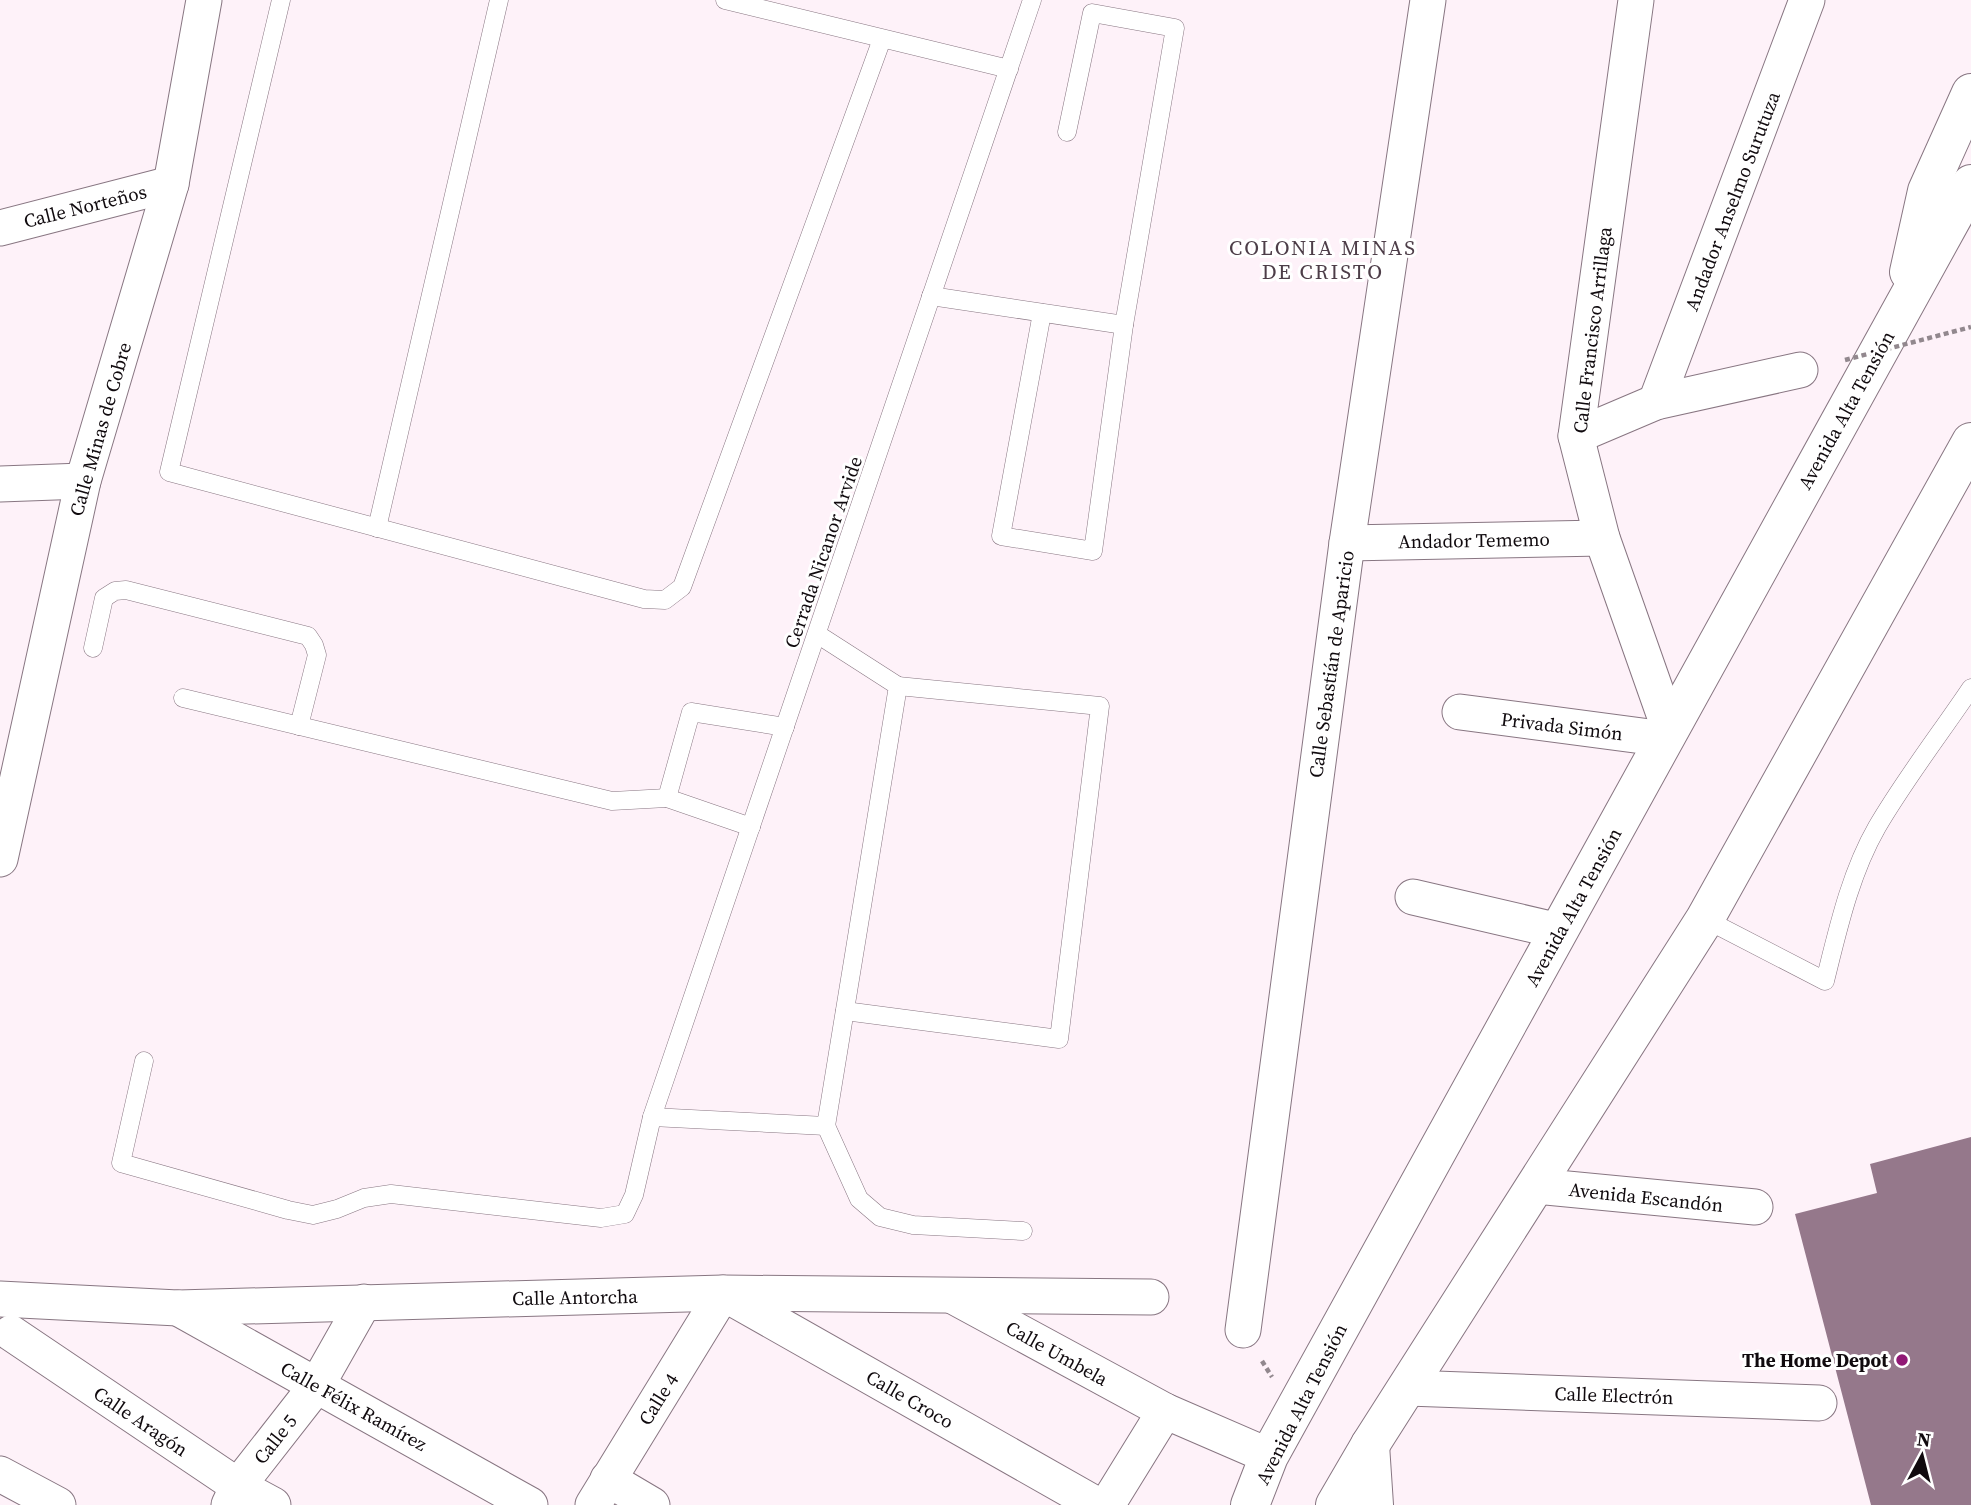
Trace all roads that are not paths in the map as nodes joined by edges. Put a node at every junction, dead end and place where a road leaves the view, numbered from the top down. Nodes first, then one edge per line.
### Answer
1 (204, 0) edge
2 (281, 0) edge
3 (499, 0) edge
4 (724, 0) edge
5 (1032, 0) edge
6 (1428, 0) edge
7 (1636, 0) edge
8 (1807, 0) edge
9 (882, 39) junction
10 (1009, 69) junction
11 (1971, 93) edge
12 (1067, 132) dead end
13 (171, 184) junction
14 (1971, 184) edge
15 (0, 228) edge
16 (931, 296) junction
17 (1901, 312) junction
18 (1042, 313) junction
19 (1124, 324) junction
20 (1800, 370) dead end
21 (1656, 402) junction
22 (1576, 436) junction
23 (1971, 442) edge
24 (83, 481) junction
25 (0, 484) edge
26 (377, 528) junction
27 (1602, 538) junction
28 (1347, 543) junction
29 (817, 634) junction
30 (93, 648) dead end
31 (898, 686) junction
32 (1971, 688) edge
33 (183, 698) dead end
34 (1460, 712) dead end
35 (299, 726) junction
36 (785, 727) junction
37 (1667, 735) junction
38 (667, 799) junction
39 (751, 827) junction
40 (0, 859) edge
41 (1413, 897) dead end
42 (1705, 919) junction
43 (1559, 931) junction
44 (845, 1011) junction
45 (144, 1061) dead end
46 (652, 1117) junction
47 (825, 1126) junction
48 (1536, 1186) junction
49 (1755, 1207) dead end
50 (1023, 1231) dead end
51 (723, 1293) junction
52 (950, 1295) junction
53 (1151, 1297) dead end
54 (364, 1302) junction
55 (178, 1308) junction
56 (5, 1321) edge
57 (1243, 1330) road end
58 (317, 1385) junction
59 (1408, 1388) junction
60 (1819, 1403) dead end
61 (1165, 1411) junction
62 (1370, 1445) junction
63 (1269, 1456) junction
64 (0, 1474) edge
65 (601, 1492) edge
66 (234, 1495) edge
67 (58, 1505) edge
68 (273, 1505) edge
69 (530, 1505) edge
70 (652, 1505) edge
71 (1097, 1505) edge
72 (1107, 1505) edge
73 (1250, 1505) edge
74 (1335, 1505) edge
75 (1374, 1505) edge

1 - 13 street, Calle Minas de Cobre
2 - 26 lane
3 - 26 lane
4 - 9 lane
5 - 10 lane, Cerrada Nicanor Arvide
6 - 28 street, Calle Sebastián de Aparicio
7 - 22 street, Calle Francisco Arrillaga
8 - 21 street, Andador Anselmo Surutuza
9 - 10 lane
9 - 26 lane
10 - 16 lane, Cerrada Nicanor Arvide
11 - 17 main road, Avenida Alta Tensión
12 - 19 lane
13 - 15 street, Calle Norteños
13 - 24 street, Calle Minas de Cobre
14 - 17 main road, Avenida Alta Tensión
16 - 18 lane
16 - 29 lane, Cerrada Nicanor Arvide
17 - 37 main road, Avenida Alta Tensión
18 - 19 lane
18 - 19 lane
20 - 21 street
21 - 22 street
22 - 27 street, Calle Francisco Arrillaga
23 - 42 main road
24 - 25 street
24 - 40 street, Calle Minas de Cobre
27 - 28 street, Andador Tememo
27 - 37 street, Calle Francisco Arrillaga
28 - 57 street, Calle Sebastián de Aparicio
29 - 31 lane
29 - 36 lane, Cerrada Nicanor Arvide
30 - 35 lane
31 - 44 lane
31 - 44 lane
32 - 42 lane
33 - 35 lane
34 - 37 street, Privada Simón
35 - 38 lane
36 - 38 lane
36 - 39 lane, Cerrada Nicanor Arvide
37 - 43 main road, Avenida Alta Tensión
38 - 39 lane
39 - 46 lane, Cerrada Nicanor Arvide
41 - 43 street
42 - 48 main road
43 - 63 main road, Avenida Alta Tensión
44 - 47 lane
45 - 46 lane, Cerrada Nicanor Arvide
46 - 47 lane
47 - 50 lane
48 - 49 street, Avenida Escandón
48 - 59 main road
51 - 52 street, Calle Antorcha
51 - 54 street, Calle Antorcha
51 - 65 street, Calle 4
51 - 71 street, Calle Croco
52 - 53 street, Calle Antorcha
52 - 61 street, Calle Umbela
54 - 55 street, Calle Antorcha
54 - 58 street, Calle 5
55 - 56 street, Calle Antorcha
55 - 58 street, Calle Félix Ramírez
56 - 66 street, Calle Aragón
58 - 66 street, Calle 5
58 - 69 street, Calle Félix Ramírez
59 - 60 street, Calle Electrón
59 - 62 main road
61 - 63 street, Calle Umbela
61 - 72 street
62 - 74 main road
62 - 75 main road
63 - 73 main road, Avenida Alta Tensión
64 - 67 street
65 - 70 street
66 - 68 street, Calle Aragón

